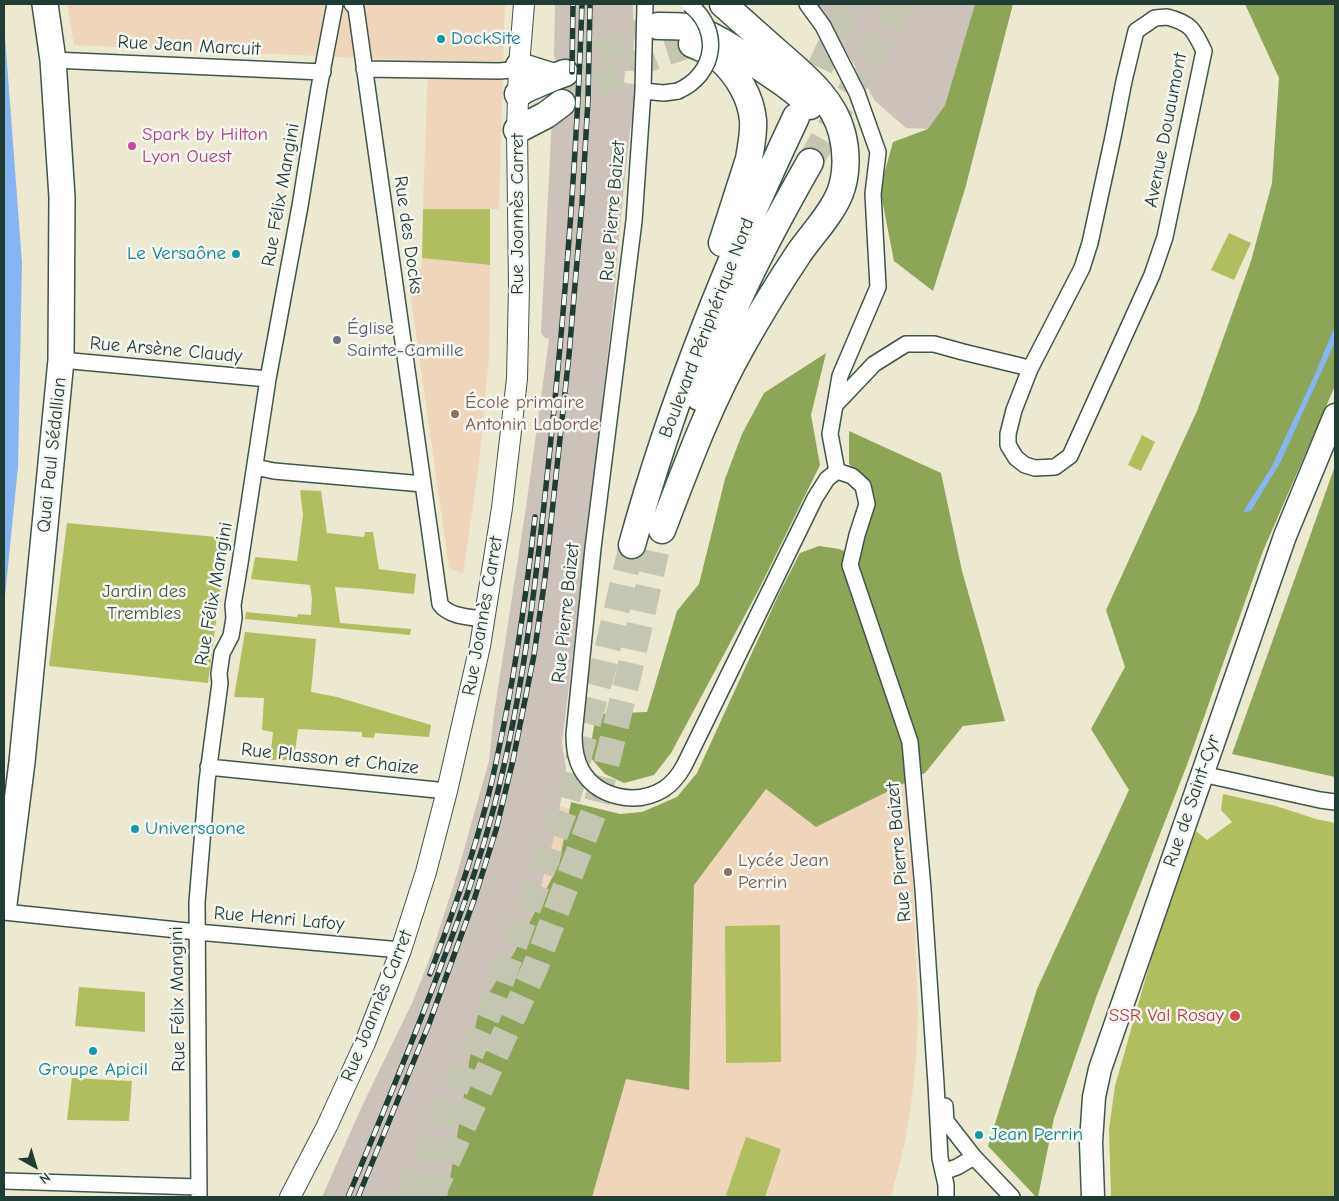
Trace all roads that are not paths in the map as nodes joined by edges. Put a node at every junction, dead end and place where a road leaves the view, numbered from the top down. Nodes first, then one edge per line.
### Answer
1 (45, 4) edge
2 (335, 4) edge
3 (352, 4) edge
4 (524, 4) edge
5 (645, 4) edge
6 (689, 4) edge
7 (723, 4) edge
8 (807, 4) edge
9 (658, 26) tunnel mouth
10 (692, 44) dead end
11 (53, 60) junction
12 (519, 66) junction
13 (364, 69) junction
14 (323, 72) junction
15 (643, 91) junction
16 (518, 94) junction
17 (562, 103) tunnel mouth
18 (796, 117) tunnel mouth
19 (517, 130) junction
20 (810, 162) tunnel mouth
21 (800, 252) junction
22 (61, 360) junction
23 (1030, 369) junction
24 (268, 379) junction
25 (837, 403) junction
26 (1335, 415) edge
27 (664, 439) junction
28 (255, 467) junction
29 (837, 471) junction
30 (423, 484) junction
31 (650, 542) junction
32 (484, 619) junction
33 (208, 767) junction
34 (1202, 774) junction
35 (448, 791) junction
36 (1335, 802) edge
37 (4, 904) edge
38 (4, 912) edge
39 (197, 932) junction
40 (402, 950) junction
41 (936, 1084) junction
42 (962, 1140) junction
43 (939, 1146) junction
44 (974, 1157) junction
45 (4, 1181) edge
46 (945, 1185) edge
47 (199, 1192) edge
48 (290, 1197) edge
49 (1012, 1197) edge
50 (1093, 1197) edge

1 - 11 main road, Quai Paul Sédallian
2 - 14 street, Rue Félix Mangini
3 - 13 street, Rue des Docks
4 - 12 street, Rue Joannès Carret
5 - 15 street, Rue Pierre Baizet
6 - 15 street, bridge
7 - 21 highway
8 - 25 street
9 - 21 highway
10 - 27 highway
11 - 14 street, Rue Jean Marcuit
11 - 22 main road, Quai Paul Sédallian
12 - 13 street
12 - 16 street, Rue Joannès Carret
12 - 16 highway
13 - 30 street, Rue des Docks
14 - 24 street, Rue Félix Mangini
15 - 29 street, Rue Pierre Baizet
16 - 19 street, Rue Joannès Carret
17 - 19 highway
18 - 27 highway, Boulevard Périphérique Nord
19 - 32 street, Rue Joannès Carret
20 - 31 highway, Boulevard Périphérique Nord
21 - 31 highway
22 - 24 street, Rue Arsène Claudy
22 - 37 main road, Quai Paul Sédallian
23 - 23 street, Avenue Douaumont
23 - 25 street
24 - 28 street, Rue Félix Mangini
25 - 29 street
26 - 34 main road, Rue de Saint-Cyr
27 - 31 highway, Boulevard Périphérique Nord
28 - 30 street
28 - 33 street, Rue Félix Mangini
29 - 41 street, Rue Pierre Baizet
30 - 32 street, Rue des Docks
32 - 35 street, Rue Joannès Carret
33 - 35 street, Rue Plasson et Chaize
33 - 39 street, Rue Félix Mangini
34 - 36 street
34 - 50 main road, Rue de Saint-Cyr
35 - 40 street, Rue Joannès Carret
38 - 39 street, Rue Henri Lafoy
39 - 40 street, Rue Henri Lafoy
39 - 47 street, Rue Félix Mangini
40 - 48 street, Rue Joannès Carret
41 - 42 street
41 - 43 street, Rue Pierre Baizet
42 - 43 street
42 - 44 street
43 - 46 street, Rue Pierre Baizet
44 - 46 street
44 - 49 street
45 - 47 street

